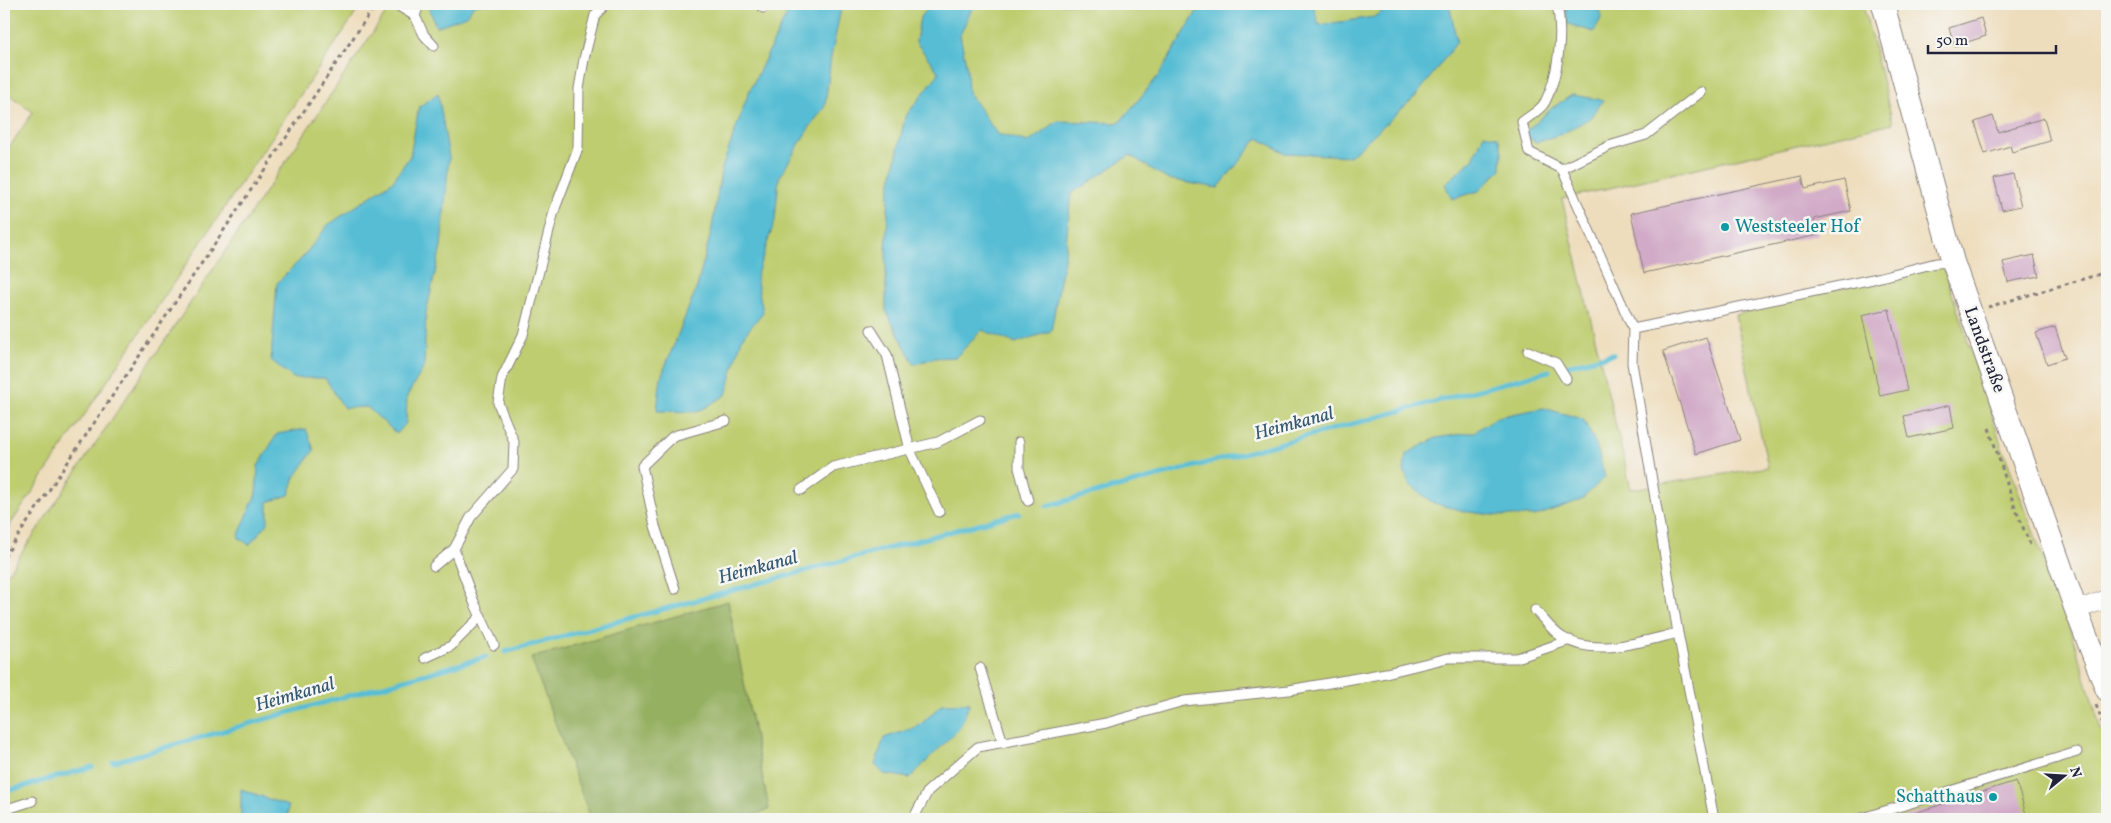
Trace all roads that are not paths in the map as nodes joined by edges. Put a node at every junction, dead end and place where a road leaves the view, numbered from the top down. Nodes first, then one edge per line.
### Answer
1 (395, 4) edge
2 (419, 4) edge
3 (606, 4) edge
4 (1558, 4) edge
5 (1883, 4) edge
6 (415, 16) junction
7 (434, 46) dead end
8 (1701, 92) dead end
9 (1562, 168) junction
10 (1953, 262) junction
11 (1633, 329) junction
12 (871, 330) dead end
13 (1528, 351) dead end
14 (1566, 379) dead end
15 (980, 420) dead end
16 (726, 421) dead end
17 (1019, 442) dead end
18 (909, 448) junction
19 (801, 490) dead end
20 (1028, 501) dead end
21 (939, 512) dead end
22 (454, 549) junction
23 (434, 566) dead end
24 (675, 589) dead end
25 (2107, 599) edge
26 (1535, 610) dead end
27 (2076, 610) junction
28 (481, 616) junction
29 (1678, 633) junction
30 (1570, 640) junction
31 (494, 645) dead end
32 (425, 658) dead end
33 (980, 668) dead end
34 (2107, 690) edge
35 (1003, 743) junction
36 (2077, 752) dead end
37 (32, 801) dead end
38 (4, 810) edge
39 (913, 819) edge
40 (1714, 819) edge
41 (1859, 819) edge

1 - 6 lane
2 - 6 lane
3 - 22 lane
4 - 9 lane
5 - 10 street, Landstraße
6 - 7 lane
8 - 9 lane
9 - 11 lane
10 - 11 lane
10 - 27 street, Landstraße
11 - 29 lane
12 - 18 lane
13 - 14 lane
15 - 18 lane
16 - 24 lane
17 - 20 lane
18 - 19 lane
18 - 21 lane
22 - 23 lane
22 - 28 lane
25 - 27 street
26 - 30 lane
27 - 34 street, Landstraße
28 - 31 lane
28 - 32 lane
29 - 30 lane
29 - 40 lane
30 - 35 lane
33 - 35 lane
35 - 39 lane
36 - 41 lane
37 - 38 lane

